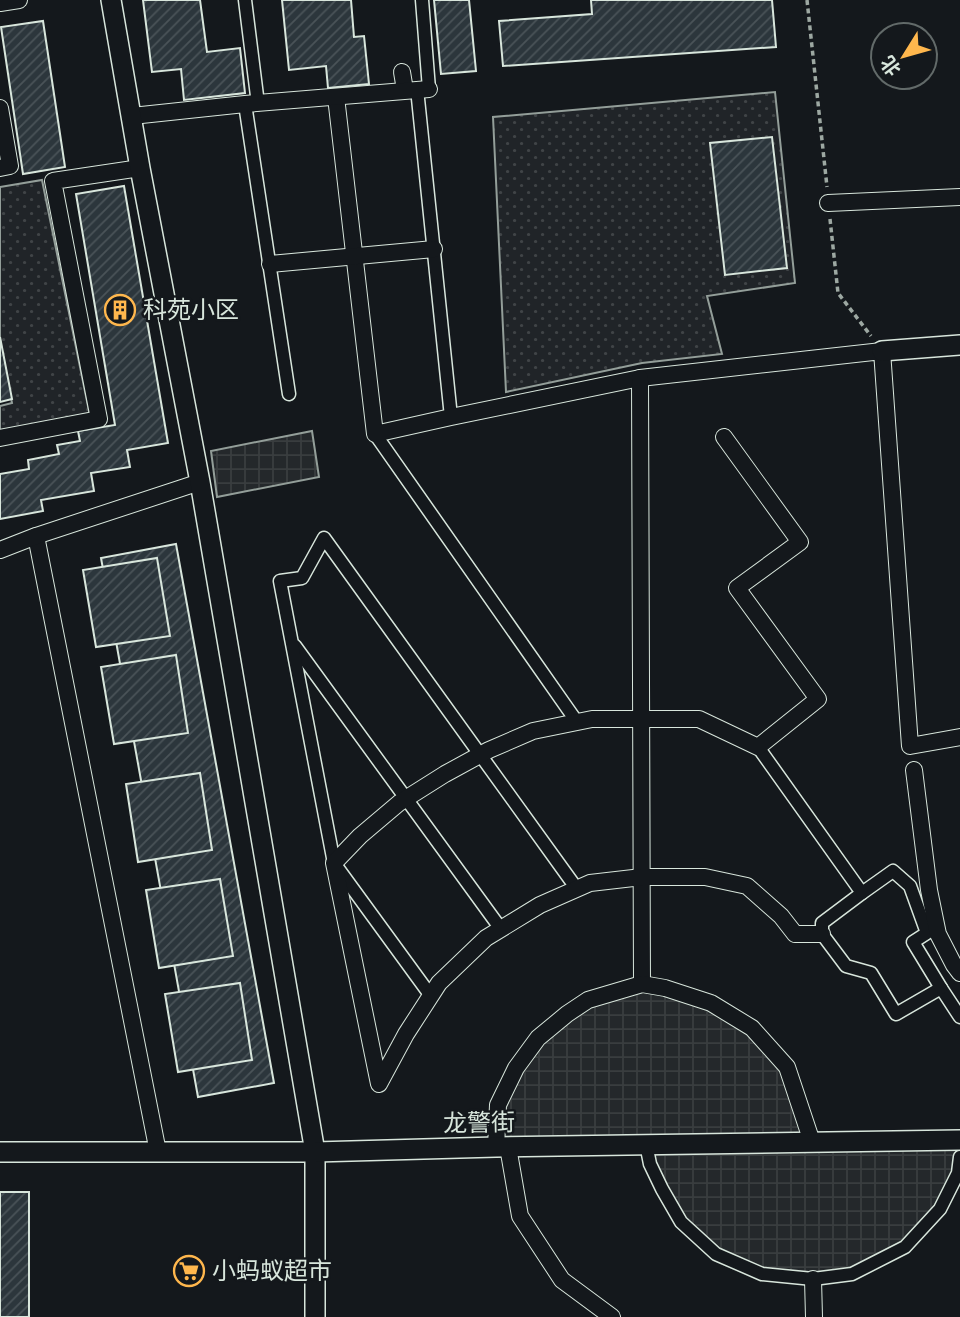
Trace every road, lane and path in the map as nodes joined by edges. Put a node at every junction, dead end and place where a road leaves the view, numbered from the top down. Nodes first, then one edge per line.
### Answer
1 (19, 0) edge
2 (111, 0) edge
3 (245, 0) edge
4 (422, 0) edge
5 (807, 0) edge
6 (0, 3) edge
7 (402, 72) dead end
8 (417, 90) junction
9 (336, 97) junction
10 (252, 104) junction
11 (0, 108) edge
12 (132, 116) junction
13 (0, 168) edge
14 (141, 168) junction
15 (960, 197) edge
16 (828, 203) junction
17 (433, 250) junction
18 (355, 257) junction
19 (270, 264) junction
20 (960, 345) edge
21 (883, 351) junction
22 (640, 378) junction
23 (289, 394) dead end
24 (451, 417) junction
25 (375, 434) junction
26 (724, 437) dead end
27 (0, 438) edge
28 (200, 482) junction
29 (36, 536) junction
30 (0, 550) edge
31 (292, 642) junction
32 (641, 720) junction
33 (577, 722) junction
34 (960, 737) edge
35 (758, 747) junction
36 (480, 755) junction
37 (914, 770) dead end
38 (406, 798) junction
39 (334, 863) junction
40 (642, 877) junction
41 (577, 889) junction
42 (862, 893) junction
43 (501, 929) junction
44 (822, 934) junction
45 (960, 973) edge
46 (642, 984) junction
47 (941, 988) junction
48 (431, 996) junction
49 (960, 1017) edge
50 (960, 1140) edge
51 (812, 1142) junction
52 (646, 1144) junction
53 (502, 1147) junction
54 (0, 1152) edge
55 (158, 1152) junction
56 (315, 1152) junction
57 (960, 1157) edge
58 (813, 1279) junction
59 (315, 1317) edge
60 (612, 1317) edge
61 (814, 1317) edge

1 - 6 street
2 - 12 street
3 - 10 street
4 - 8 street
5 - 16 path
7 - 8 street
8 - 9 street
8 - 17 street
9 - 10 street
9 - 18 street
10 - 12 street
10 - 19 street
11 - 13 street
12 - 14 street
14 - 27 street
14 - 28 street
15 - 16 street
16 - 21 path
17 - 18 street
17 - 24 street
18 - 19 street
18 - 25 street
19 - 23 street
20 - 21 street
21 - 22 street
21 - 34 street
22 - 24 street
22 - 32 street
24 - 25 street
25 - 33 street
26 - 35 street
28 - 29 street
28 - 56 street
29 - 30 street
29 - 55 street
31 - 36 street
31 - 38 street
31 - 39 street
32 - 33 street
32 - 35 street
32 - 40 street
33 - 36 street
35 - 42 street
36 - 38 street
36 - 41 street
37 - 45 street
38 - 39 street
38 - 43 street
39 - 48 street
39 - 48 street
40 - 41 street
40 - 44 street
40 - 46 street
41 - 43 street
42 - 44 street
42 - 47 street
43 - 48 street
44 - 47 street
46 - 51 street
46 - 53 street
47 - 49 street
50 - 51 street, 龙警街
51 - 52 street, 龙警街
52 - 53 street, 龙警街
52 - 58 street
53 - 56 street, 龙警街
53 - 60 street
54 - 55 street, 龙警街
55 - 56 street, 龙警街
56 - 59 street
57 - 58 street
58 - 61 street

